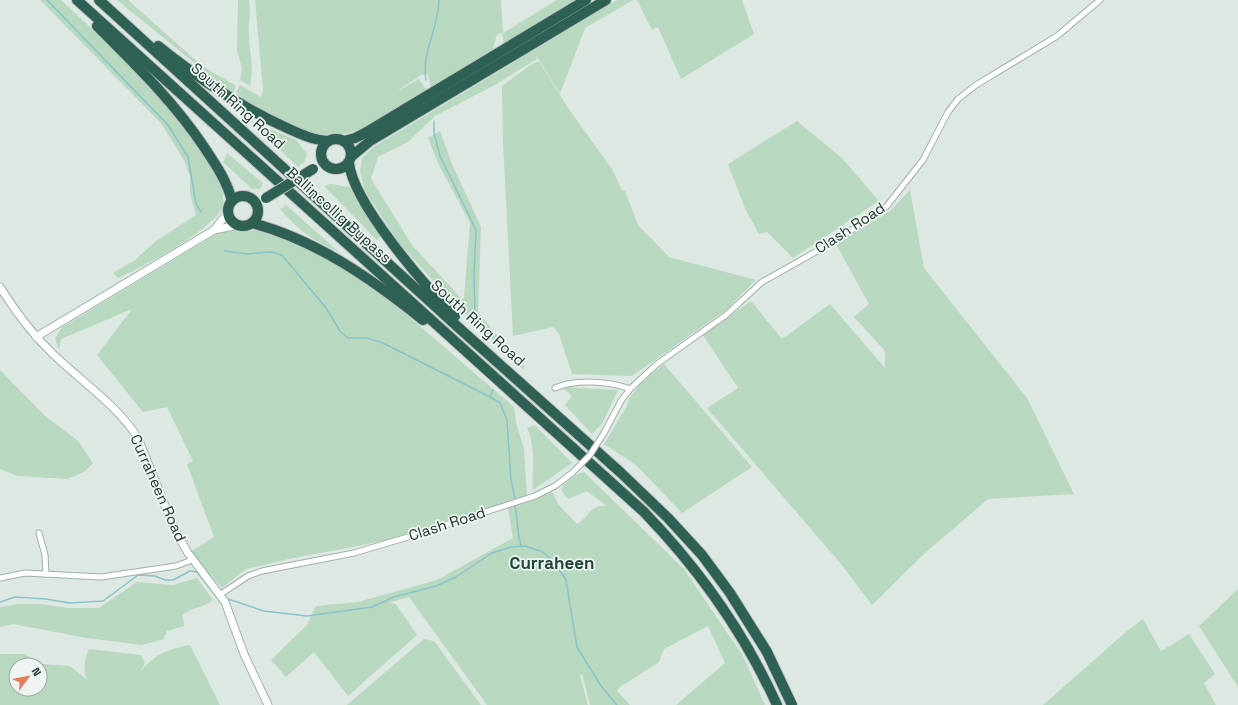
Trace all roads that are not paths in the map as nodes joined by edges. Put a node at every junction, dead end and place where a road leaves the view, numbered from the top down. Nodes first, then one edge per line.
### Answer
1 (71, 0) edge
2 (77, 0) edge
3 (100, 0) edge
4 (586, 0) edge
5 (606, 0) edge
6 (1100, 0) edge
7 (328, 141) junction
8 (344, 141) junction
9 (322, 158) junction
10 (351, 159) junction
11 (329, 168) junction
12 (313, 169) junction
13 (266, 198) junction
14 (252, 199) junction
15 (232, 201) junction
16 (229, 211) junction
17 (258, 212) junction
18 (252, 223) junction
19 (238, 225) junction
20 (214, 230) junction
21 (0, 287) edge
22 (36, 337) junction
23 (520, 381) junction
24 (555, 388) dead end
25 (630, 389) junction
26 (508, 390) junction
27 (39, 533) dead end
28 (192, 560) junction
29 (46, 574) junction
30 (0, 578) edge
31 (221, 594) junction
32 (268, 705) edge
33 (777, 705) edge
34 (792, 705) edge

1 - 15 highway
2 - 26 highway, Ballincollig Bypass
3 - 7 highway
3 - 23 highway, South Ring Road
4 - 8 highway
5 - 10 highway
6 - 25 street, Clash Road
7 - 8 highway
7 - 9 highway
8 - 10 highway
9 - 11 highway
9 - 12 highway
10 - 11 highway
10 - 23 highway
11 - 12 highway
12 - 13 highway, bridge
13 - 14 highway
13 - 17 highway
14 - 15 highway
14 - 17 highway
15 - 16 highway
16 - 19 highway
16 - 20 street
17 - 18 highway
18 - 19 highway
18 - 26 highway
19 - 20 street
20 - 22 street
21 - 22 street, Curraheen Road
22 - 28 street, Curraheen Road
23 - 34 highway, South Ring Road
24 - 25 street
25 - 31 street, Clash Road, bridge
26 - 33 highway, South Ring Road
27 - 29 street
28 - 29 street
28 - 31 street, Curraheen Road
29 - 30 street
31 - 32 street, Curraheen Road

